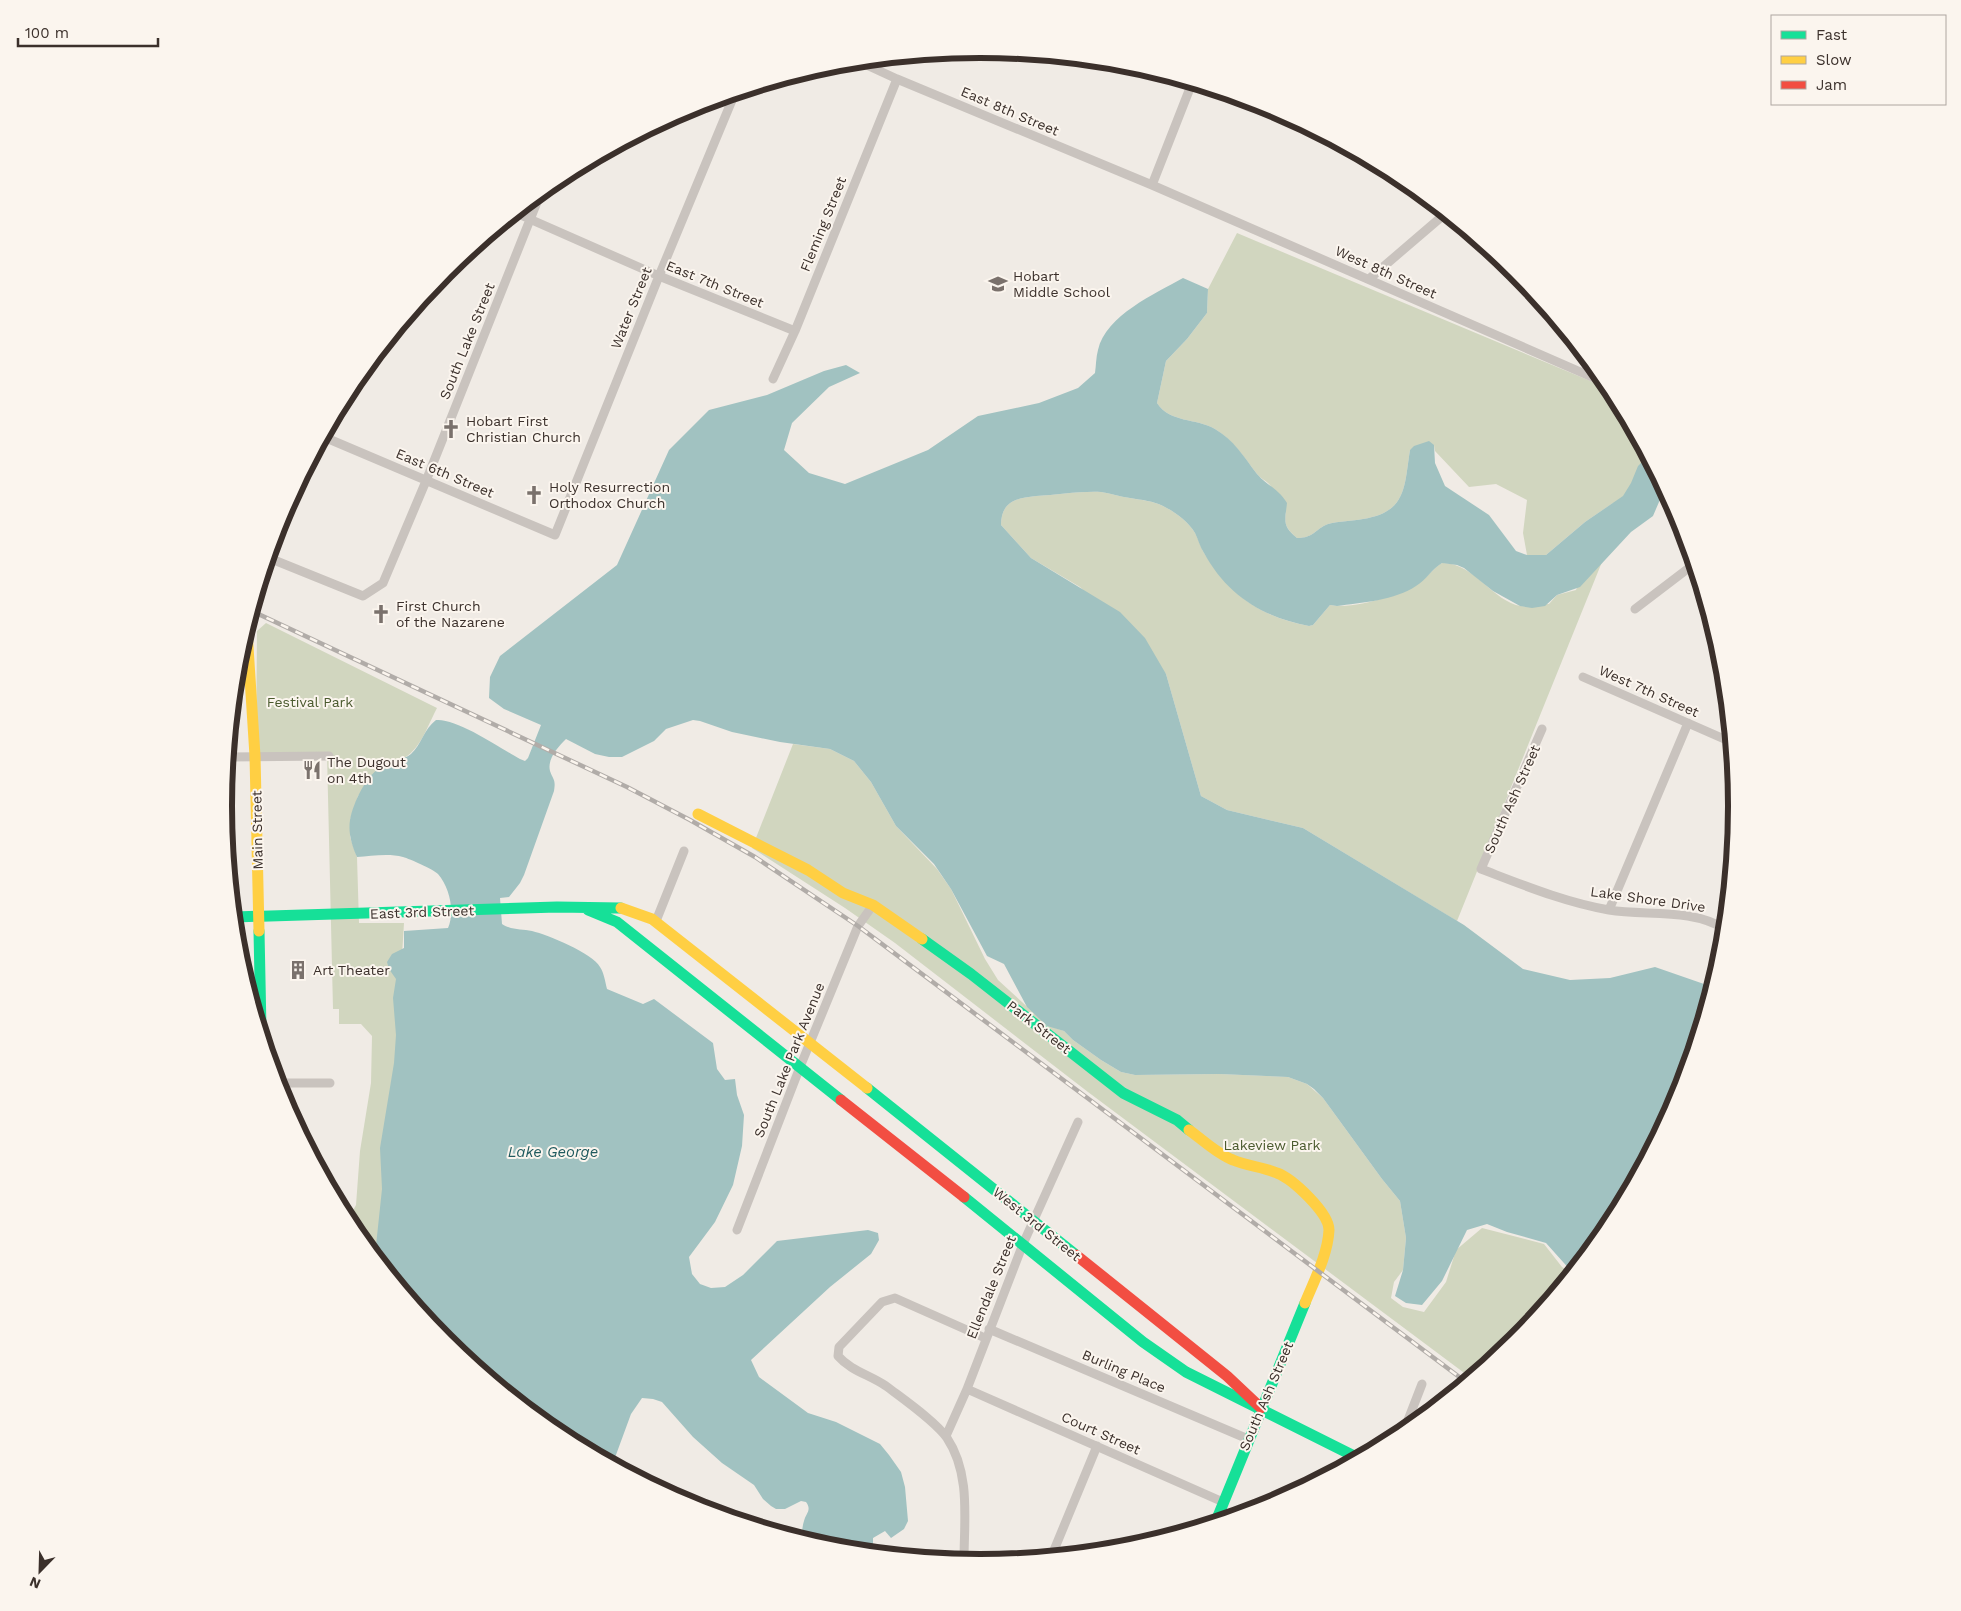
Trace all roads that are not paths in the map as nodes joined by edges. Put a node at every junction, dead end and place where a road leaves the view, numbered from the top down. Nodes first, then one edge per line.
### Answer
1 (869, 66) edge
2 (897, 79) junction
3 (1190, 88) edge
4 (732, 100) edge
5 (1152, 185) junction
6 (536, 204) edge
7 (521, 215) edge
8 (1442, 217) edge
9 (530, 219) junction
10 (659, 276) junction
11 (1369, 280) junction
12 (795, 331) junction
13 (1593, 378) edge
14 (773, 379) dead end
15 (329, 439) edge
16 (426, 481) junction
17 (555, 535) joint
18 (274, 560) edge
19 (1690, 567) edge
20 (1635, 609) dead end
21 (248, 656) edge
22 (1583, 677) dead end
23 (1688, 723) junction
24 (1542, 729) dead end
25 (1725, 739) edge
26 (234, 756) edge
27 (255, 756) junction
28 (329, 756) dead end
29 (698, 814) dead end
30 (684, 851) dead end
31 (1481, 869) joint
32 (873, 905) junction
33 (586, 909) junction
34 (1609, 910) junction
35 (259, 916) junction
36 (241, 917) edge
37 (656, 921) junction
38 (1718, 925) edge
39 (261, 1011) edge
40 (810, 1042) junction
41 (800, 1067) junction
42 (330, 1082) dead end
43 (286, 1083) edge
44 (1078, 1122) dead end
45 (1033, 1221) junction
46 (737, 1230) dead end
47 (1023, 1244) junction
48 (1318, 1270) joint
49 (987, 1334) junction
50 (1422, 1384) dead end
51 (967, 1389) junction
52 (1261, 1408) junction
53 (1409, 1418) edge
54 (946, 1436) junction
55 (1248, 1439) junction
56 (1098, 1446) junction
57 (1351, 1454) edge
58 (1223, 1502) junction
59 (1218, 1515) edge
60 (1054, 1549) edge
61 (964, 1553) edge

1 - 2 street, East 8th Street
2 - 5 street, East 8th Street
2 - 12 street, Fleming Street
3 - 5 street
4 - 10 street, Water Street
5 - 11 street, West 8th Street
6 - 9 street, South Lake Street
7 - 9 street, East 7th Street
8 - 11 street
9 - 10 street, East 7th Street
9 - 16 street, South Lake Street
10 - 12 street, East 7th Street
10 - 17 street, Water Street
11 - 13 street, West 8th Street
12 - 14 street, Fleming Street
15 - 16 street, East 6th Street
16 - 17 street, East 6th Street
16 - 18 street, South Lake Street
19 - 20 street
21 - 27 street, Main Street
22 - 23 street, West 7th Street
23 - 25 street, West 7th Street
23 - 34 street
24 - 31 street, South Ash Street
26 - 27 street
27 - 28 street
27 - 35 street, Main Street
29 - 32 street, Park Street
30 - 37 street
31 - 34 street, Lake Shore Drive
32 - 40 street, South Lake Park Avenue
32 - 48 street, Park Street
33 - 35 street, East 3rd Street
33 - 37 street, East 3rd Street
33 - 41 street, East 3rd Street
34 - 38 street, Lake Shore Drive
35 - 36 street, East 3rd Street
35 - 39 street, Main Street
37 - 40 street, East 3rd Street
40 - 41 street, South Lake Park Avenue
40 - 45 street, West 3rd Street
41 - 46 street, South Lake Park Avenue
41 - 47 street, West 3rd Street
42 - 43 street
44 - 45 street, Ellendale Street
45 - 47 street, Ellendale Street
45 - 52 street, West 3rd Street
47 - 49 street, Ellendale Street
47 - 52 street, West 3rd Street
48 - 52 street, South Ash Street
49 - 51 street, Ellendale Street
49 - 54 street, Burling Place
49 - 55 street, Burling Place
50 - 53 street
51 - 54 street, Ellendale Street
51 - 56 street, Court Street
52 - 55 street, South Ash Street
52 - 57 street, West 3rd Street
54 - 61 street
55 - 58 street, South Ash Street
56 - 58 street, Court Street
56 - 60 street
58 - 59 street, South Ash Street

